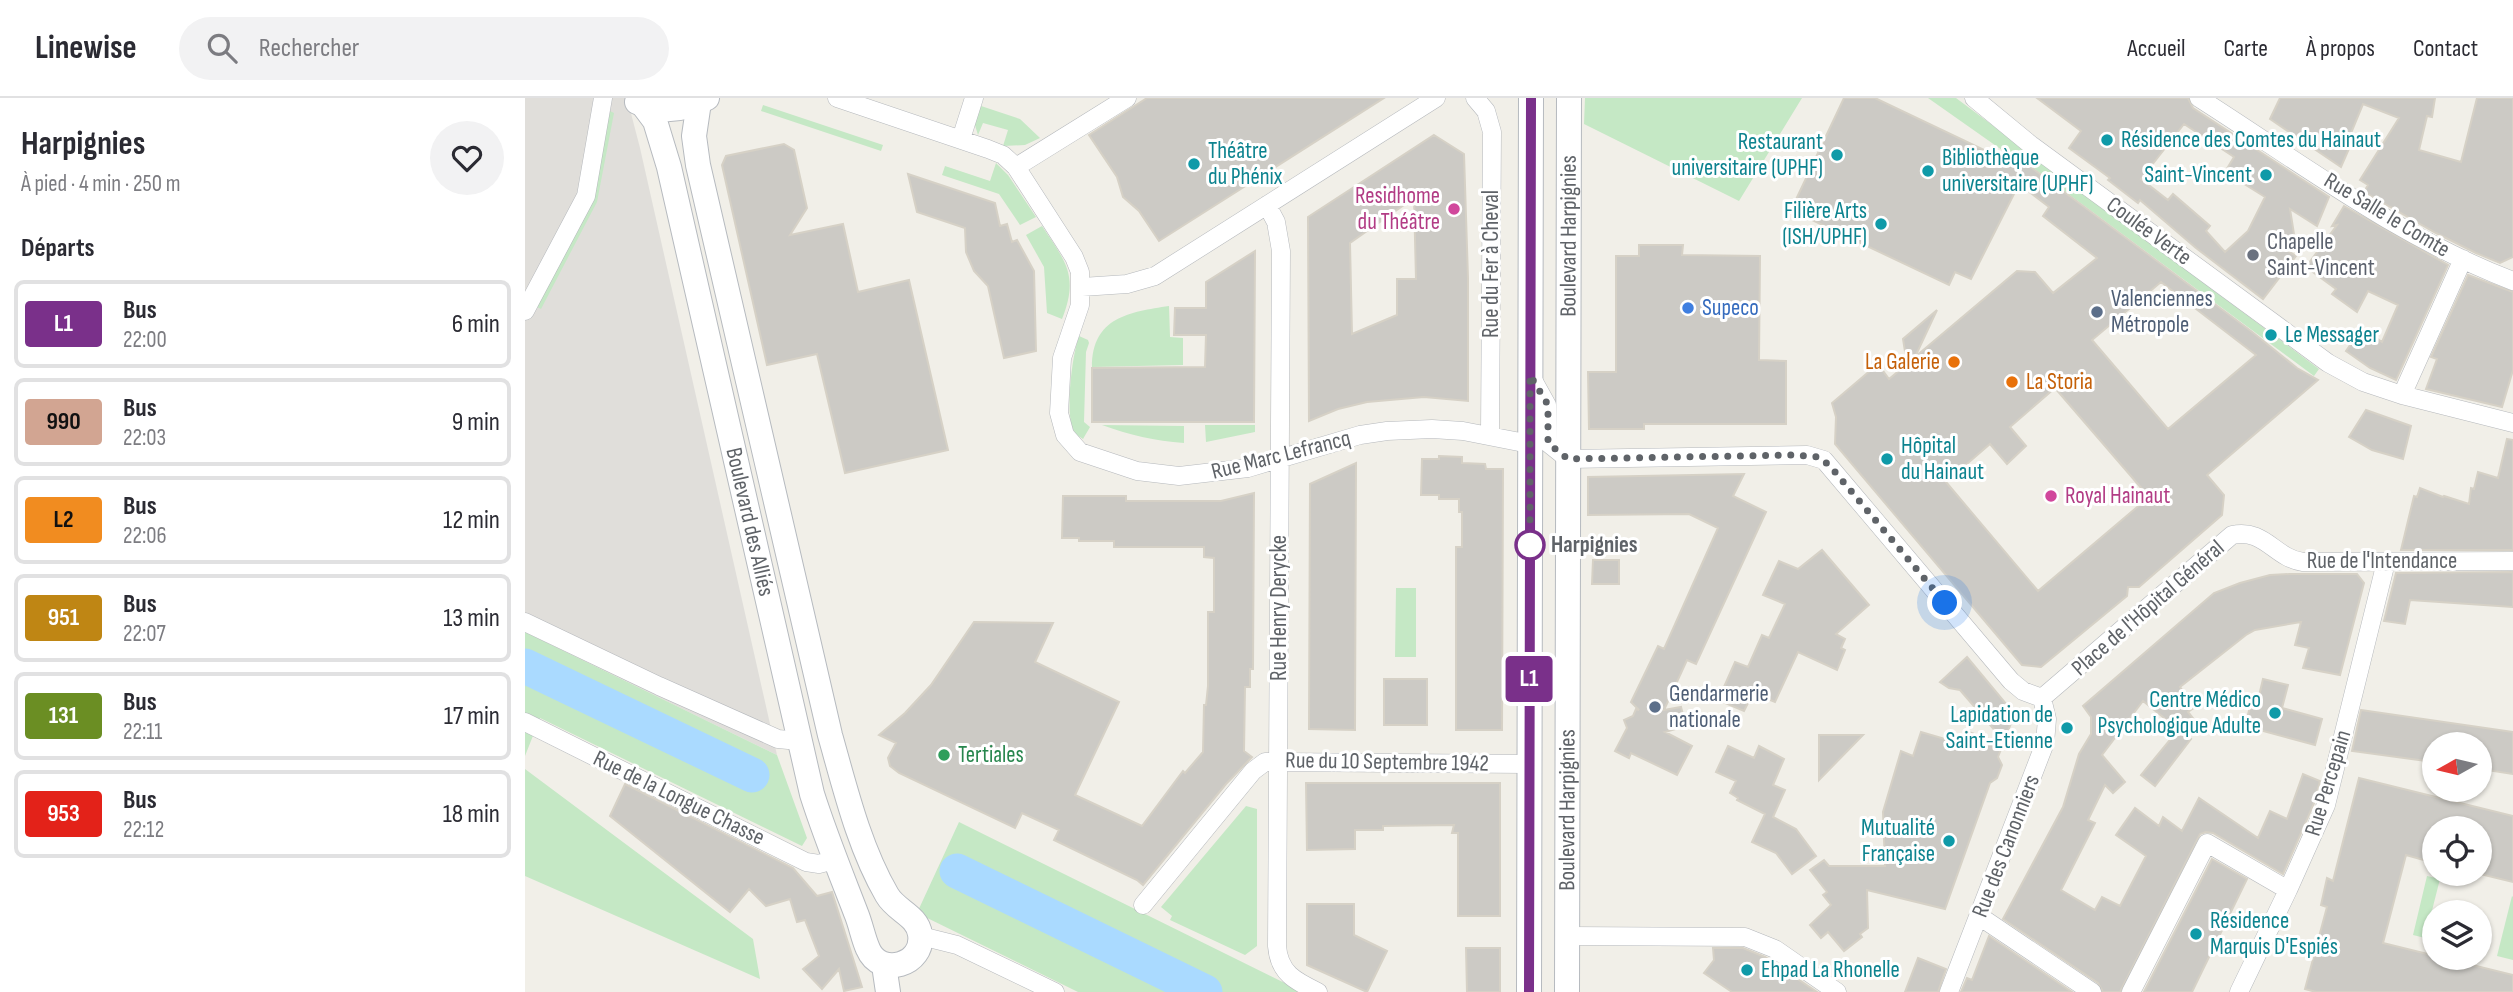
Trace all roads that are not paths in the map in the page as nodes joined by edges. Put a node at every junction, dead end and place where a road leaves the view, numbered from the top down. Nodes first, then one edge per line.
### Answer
1 (603, 98) edge
2 (837, 98) edge
3 (974, 98) edge
4 (1126, 98) edge
5 (1436, 98) edge
6 (1475, 98) edge
7 (1531, 98) edge
8 (1570, 98) edge
9 (1975, 98) edge
10 (2199, 98) edge
11 (703, 100) edge
12 (637, 101) edge
13 (961, 139) junction
14 (1016, 167) junction
15 (1267, 205) junction
16 (2463, 259) junction
17 (2512, 276) edge
18 (1081, 287) junction
19 (525, 311) edge
20 (1530, 375) junction
21 (2402, 395) junction
22 (2513, 423) edge
23 (1490, 435) junction
24 (1530, 444) junction
25 (1280, 459) junction
26 (1568, 459) junction
27 (2258, 536) joint
28 (2513, 561) edge
29 (2386, 562) junction
30 (525, 622) edge
31 (2042, 698) junction
32 (525, 722) edge
33 (799, 741) junction
34 (1278, 761) junction
35 (1529, 764) junction
36 (834, 860) junction
37 (2288, 890) junction
38 (1143, 905) dead end
39 (900, 911) junction
40 (1979, 916) junction
41 (921, 936) junction
42 (1567, 936) junction
43 (865, 939) junction
44 (884, 965) junction
45 (888, 992) edge
46 (1055, 992) edge
47 (1318, 992) edge
48 (1529, 992) edge
49 (1567, 992) edge
50 (1837, 992) edge
51 (1949, 992) edge
52 (2092, 992) edge
53 (2131, 992) edge
54 (2239, 992) edge

1 - 19 street
2 - 13 street, Rue Marc Lefrancq
3 - 13 street
4 - 14 street
5 - 15 street
6 - 23 street, Rue du Fer à Cheval
7 - 20 main road, Boulevard Harpignies
8 - 26 main road, Boulevard Harpignies
9 - 21 street, Coulée Verte
10 - 16 street, Rue Salle le Comte
11 - 12 main road
11 - 39 main road, Boulevard des Alliés
12 - 33 main road, Boulevard des Alliés
13 - 14 street, Rue Marc Lefrancq
14 - 18 street, Rue Marc Lefrancq
15 - 18 street
15 - 25 street, Rue Henry Derycke
16 - 17 street, Rue Salle le Comte
16 - 21 street
18 - 25 street, Rue Marc Lefrancq
20 - 24 main road, Boulevard Harpignies
20 - 26 street
21 - 22 street, Coulée Verte
23 - 24 street, Rue Marc Lefrancq
23 - 25 street, Rue Marc Lefrancq
24 - 35 main road, Boulevard Harpignies
25 - 34 street, Rue Henry Derycke
26 - 31 street
26 - 42 main road, Boulevard Harpignies
27 - 29 street, Rue de l'Intendance
27 - 31 street, Place de l'Hôpital Général
28 - 29 street, Rue de l'Intendance
29 - 37 street, Rue Percepain
30 - 33 street
31 - 40 street, Rue des Canonniers
32 - 36 street, Rue de la Longue Chasse
33 - 36 main road, Boulevard des Alliés
34 - 35 street, Rue du 10 Septembre 1942
34 - 38 street, Rue du 10 Septembre 1942
34 - 47 street, Rue Henry Derycke
35 - 48 main road, Boulevard Harpignies
36 - 43 main road, Boulevard des Alliés
37 - 53 street
37 - 54 street, Rue Percepain
39 - 41 main road, Boulevard des Alliés
39 - 43 main road
40 - 51 street, Rue des Canonniers
40 - 52 street
41 - 44 main road
41 - 46 street
42 - 49 main road, Boulevard Harpignies
42 - 50 street
43 - 44 main road, Boulevard des Alliés
44 - 45 main road, Boulevard des Alliés

